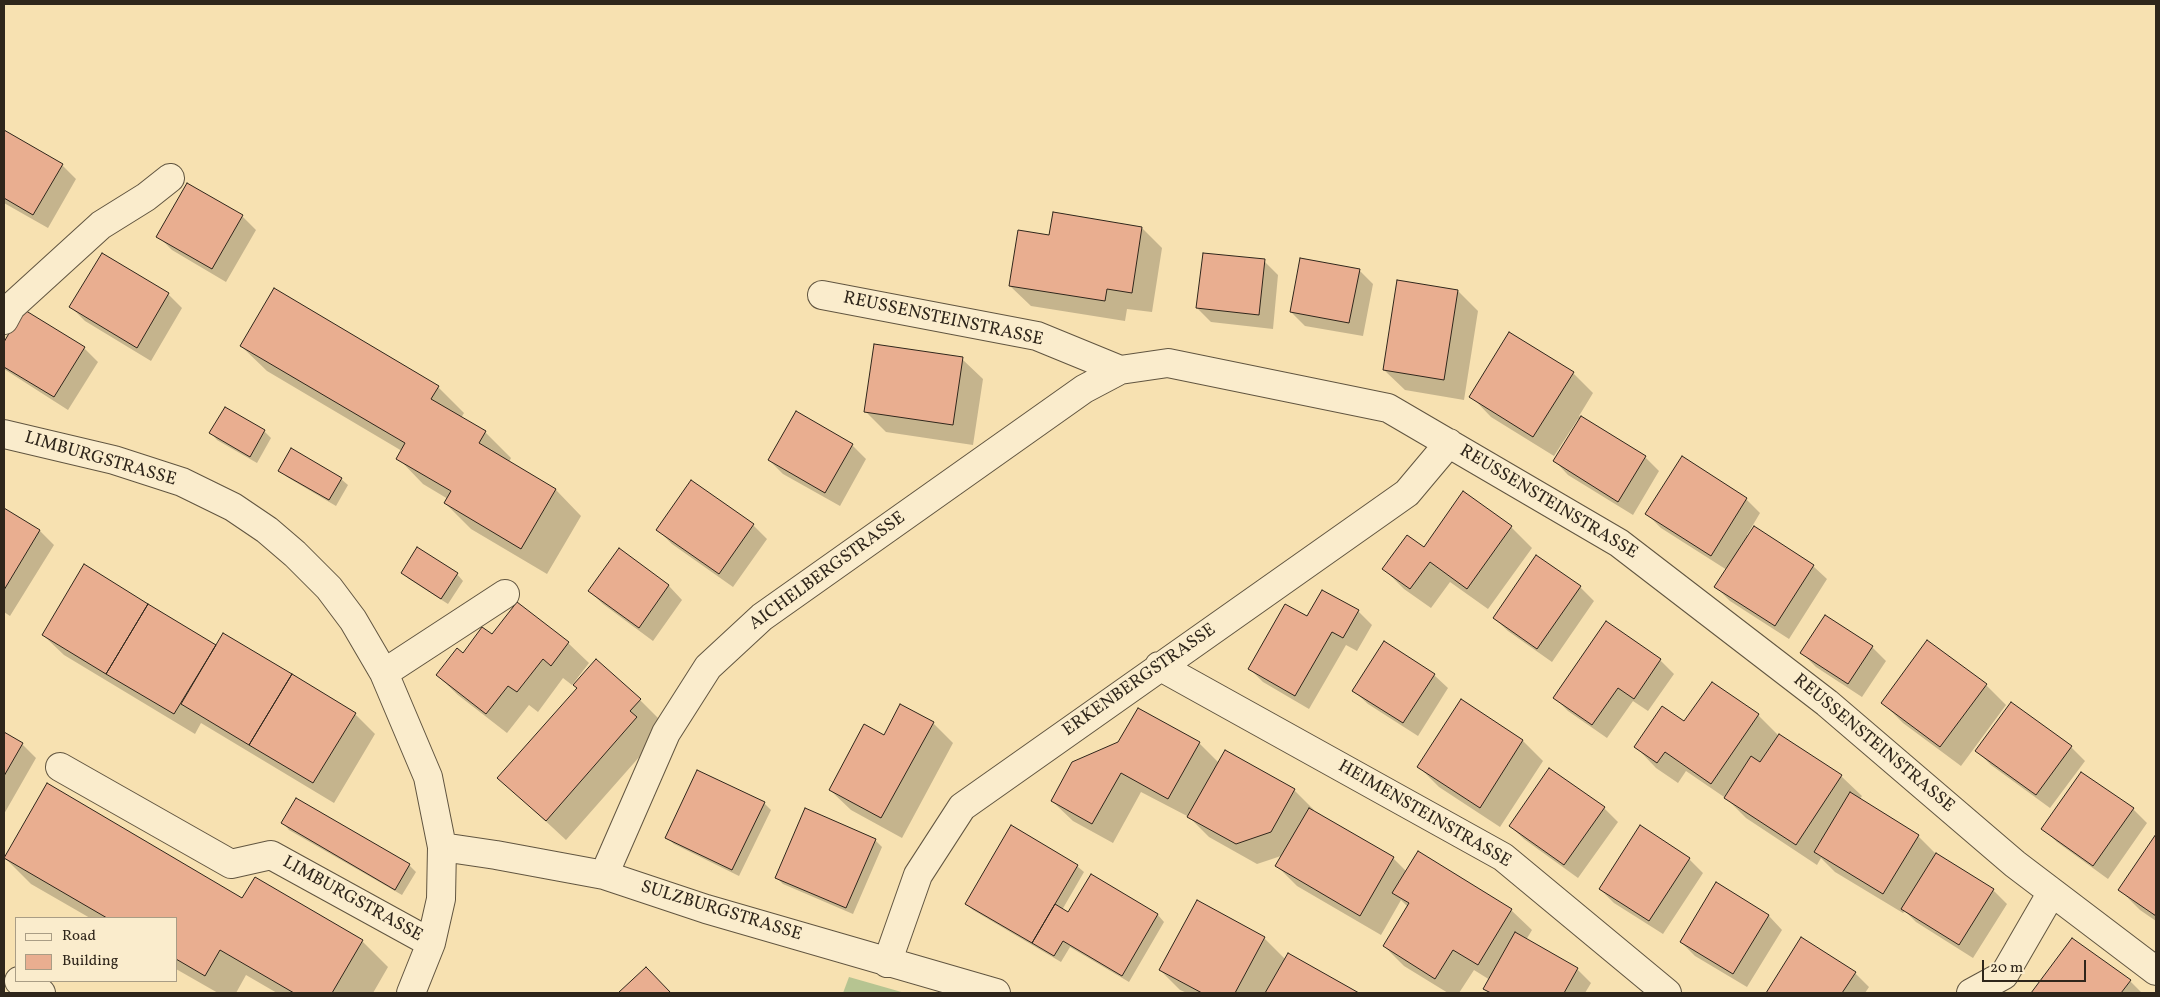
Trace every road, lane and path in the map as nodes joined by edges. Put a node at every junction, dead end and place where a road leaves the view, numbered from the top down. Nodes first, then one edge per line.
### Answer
1 (170, 178) dead end
2 (822, 295) dead end
3 (4, 320) edge
4 (1120, 370) junction
5 (4, 434) edge
6 (1449, 443) junction
7 (505, 594) dead end
8 (1159, 666) junction
9 (384, 673) junction
10 (60, 767) dead end
11 (442, 847) junction
12 (604, 875) junction
13 (2052, 892) junction
14 (431, 943) junction
15 (887, 963) junction
16 (2156, 971) edge
17 (22, 982) edge
18 (41, 993) edge
19 (411, 993) edge
20 (996, 993) edge
21 (1667, 993) edge
22 (1970, 993) edge

1 - 3 street
2 - 4 street, REUSSENSTEINSTRASSE
4 - 6 street, REUSSENSTEINSTRASSE
4 - 12 street, AICHELBERGSTRASSE
5 - 9 street, LIMBURGSTRASSE
6 - 8 street, ERKENBERGSTRASSE
6 - 13 street, REUSSENSTEINSTRASSE
7 - 9 street
8 - 15 street, ERKENBERGSTRASSE
8 - 21 street, HEIMENSTEINSTRASSE
9 - 11 street, LIMBURGSTRASSE
10 - 14 street, LIMBURGSTRASSE
11 - 12 street, SULZBURGSTRASSE
11 - 14 street, LIMBURGSTRASSE
12 - 15 street, SULZBURGSTRASSE
13 - 16 street, REUSSENSTEINSTRASSE
13 - 22 street
14 - 19 street, LIMBURGSTRASSE
15 - 20 street, SULZBURGSTRASSE
17 - 18 street

